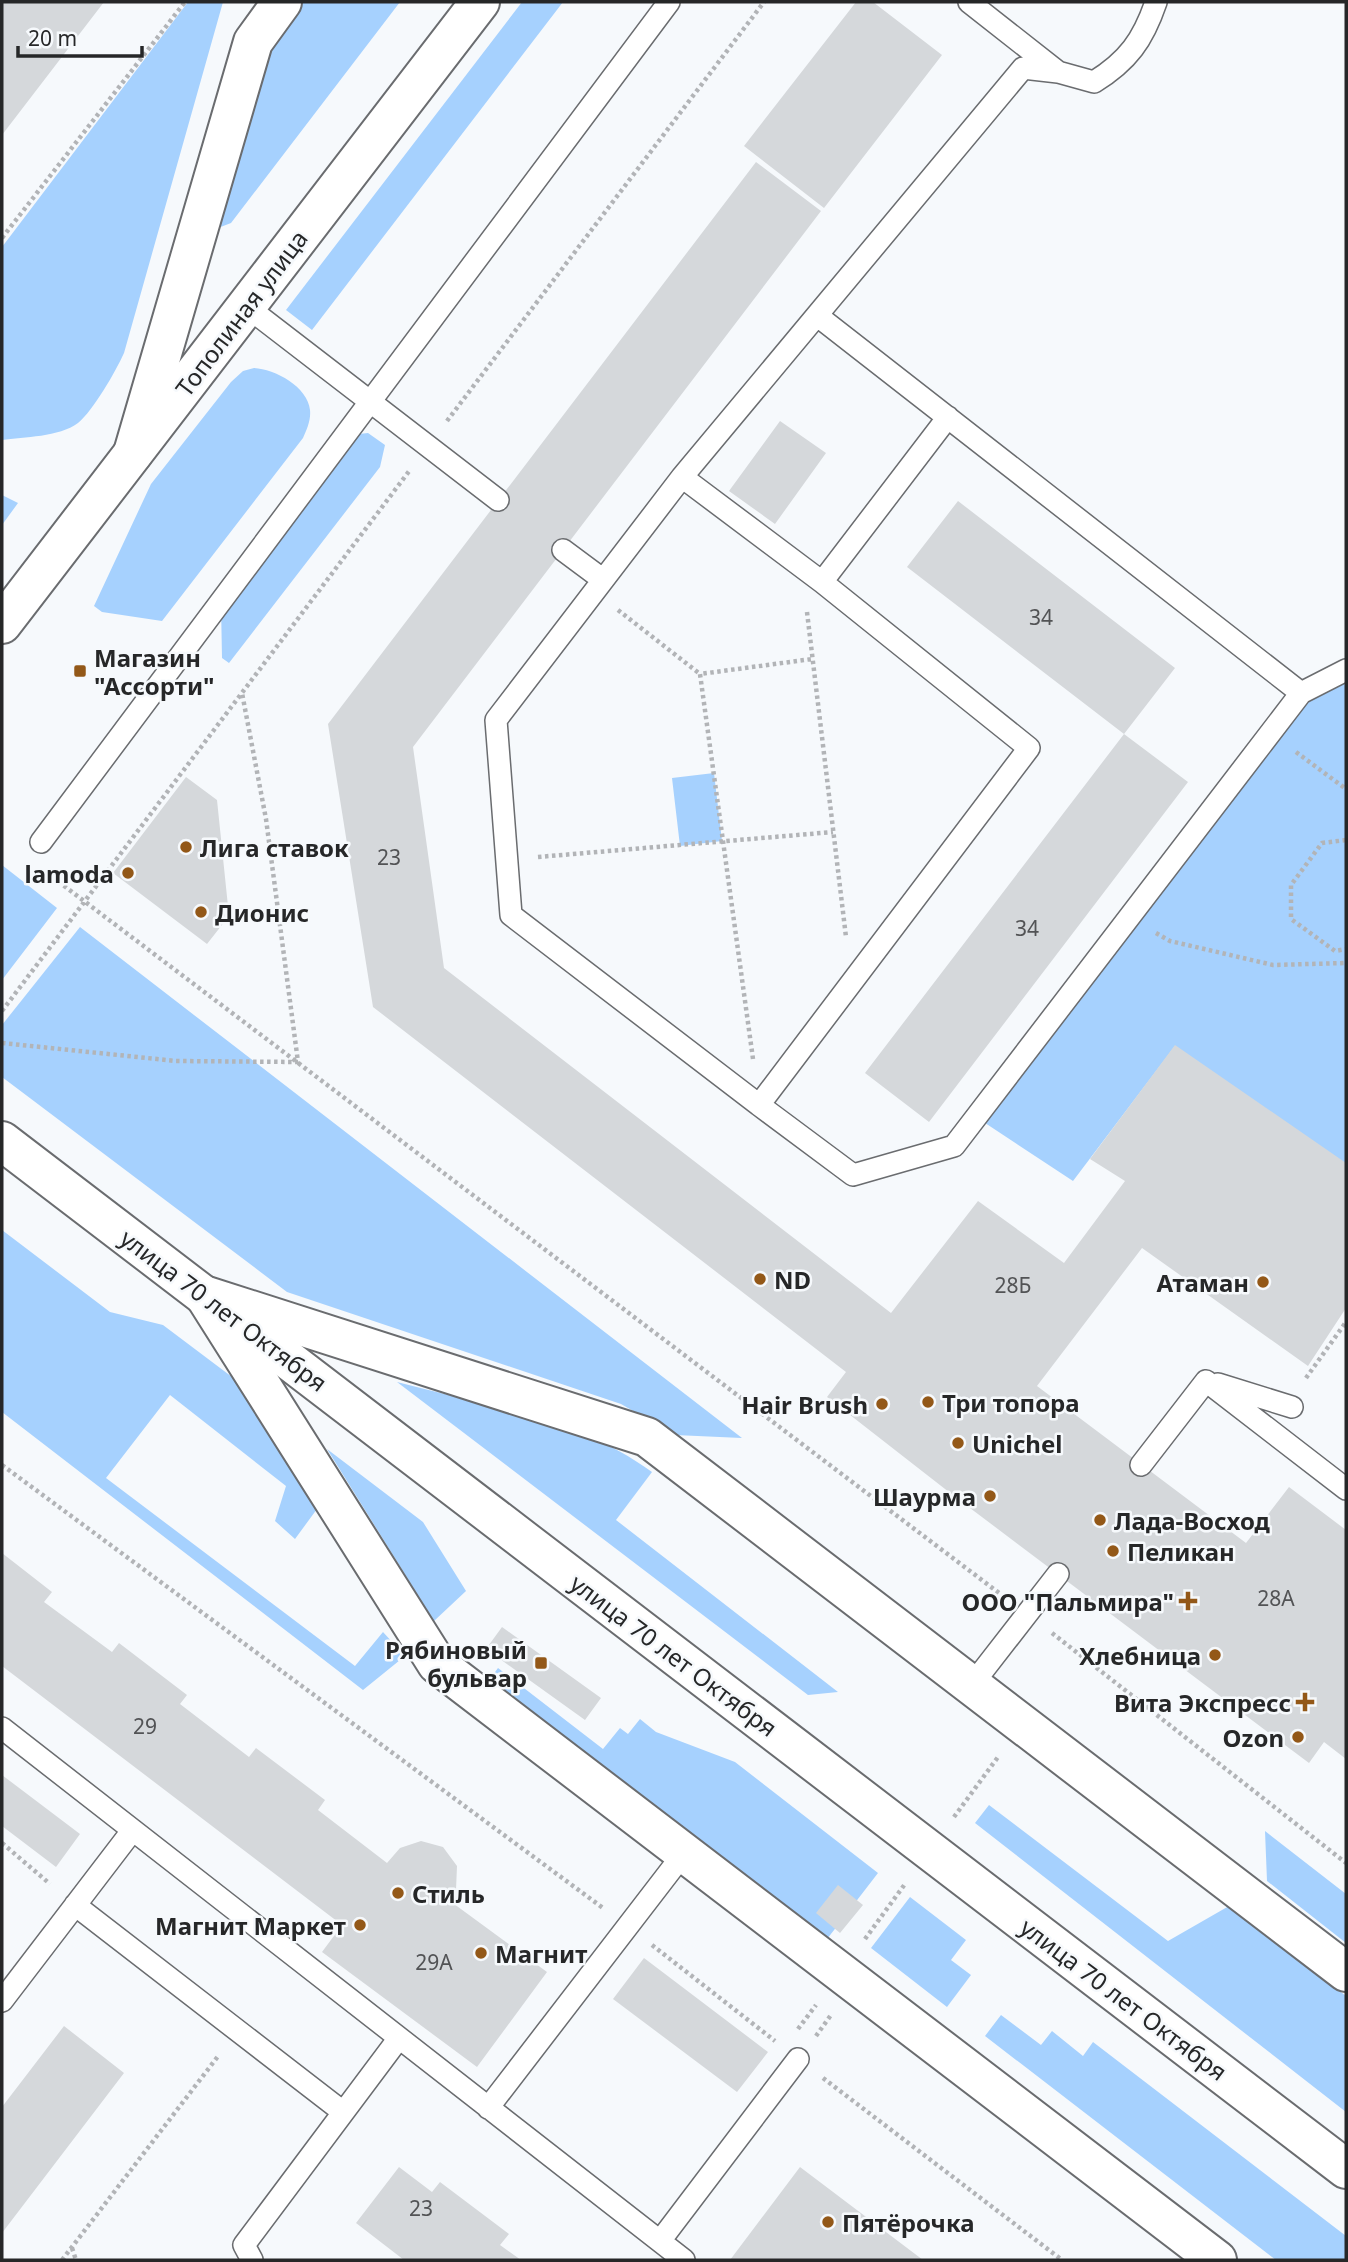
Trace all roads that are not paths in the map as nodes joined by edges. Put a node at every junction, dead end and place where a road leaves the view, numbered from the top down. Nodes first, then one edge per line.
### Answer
1 (480, 2) edge
2 (669, 2) edge
3 (969, 2) edge
4 (1156, 2) edge
5 (280, 3) edge
6 (1058, 72) junction
7 (246, 306) junction
8 (819, 317) junction
9 (370, 402) junction
10 (948, 417) junction
11 (132, 456) junction
12 (682, 477) junction
13 (498, 500) dead end
14 (563, 550) dead end
15 (822, 582) junction
16 (598, 585) junction
17 (2, 624) edge
18 (1346, 670) edge
19 (1301, 693) junction
20 (41, 842) dead end
21 (760, 1105) junction
22 (2, 1141) edge
23 (203, 1295) junction
24 (1206, 1381) junction
25 (1289, 1406) road end
26 (1141, 1465) dead end
27 (1346, 1489) edge
28 (1058, 1574) dead end
29 (971, 1686) junction
30 (2, 1728) edge
31 (132, 1831) junction
32 (684, 1853) junction
33 (75, 1905) junction
34 (1346, 1972) edge
35 (2, 2001) edge
36 (399, 2038) junction
37 (791, 2054) road end
38 (488, 2108) junction
39 (343, 2112) junction
40 (1346, 2169) edge
41 (660, 2241) junction
42 (252, 2260) edge
43 (684, 2260) edge
44 (1217, 2260) edge

1 - 7 street, Тополиная улица
2 - 9 lane
3 - 6 lane
4 - 6 lane
5 - 11 street
6 - 8 lane
7 - 9 lane
7 - 11 street, Тополиная улица
8 - 10 lane
8 - 12 lane
9 - 13 lane
9 - 20 lane
10 - 15 lane
10 - 19 lane
11 - 17 street, Тополиная улица
12 - 15 lane
12 - 16 lane
14 - 16 lane
15 - 21 lane
16 - 21 lane
18 - 19 lane
19 - 21 lane
22 - 23 street, улица 70 лет Октября
23 - 29 street
23 - 32 street
23 - 40 street, улица 70 лет Октября
24 - 25 lane
24 - 26 lane
24 - 27 lane
28 - 29 lane
29 - 34 street
30 - 31 lane
31 - 33 lane
31 - 36 lane
32 - 38 lane
32 - 44 street
33 - 35 lane
33 - 39 lane
36 - 38 lane
36 - 39 lane
37 - 41 lane
38 - 41 lane
39 - 42 lane
41 - 43 lane

